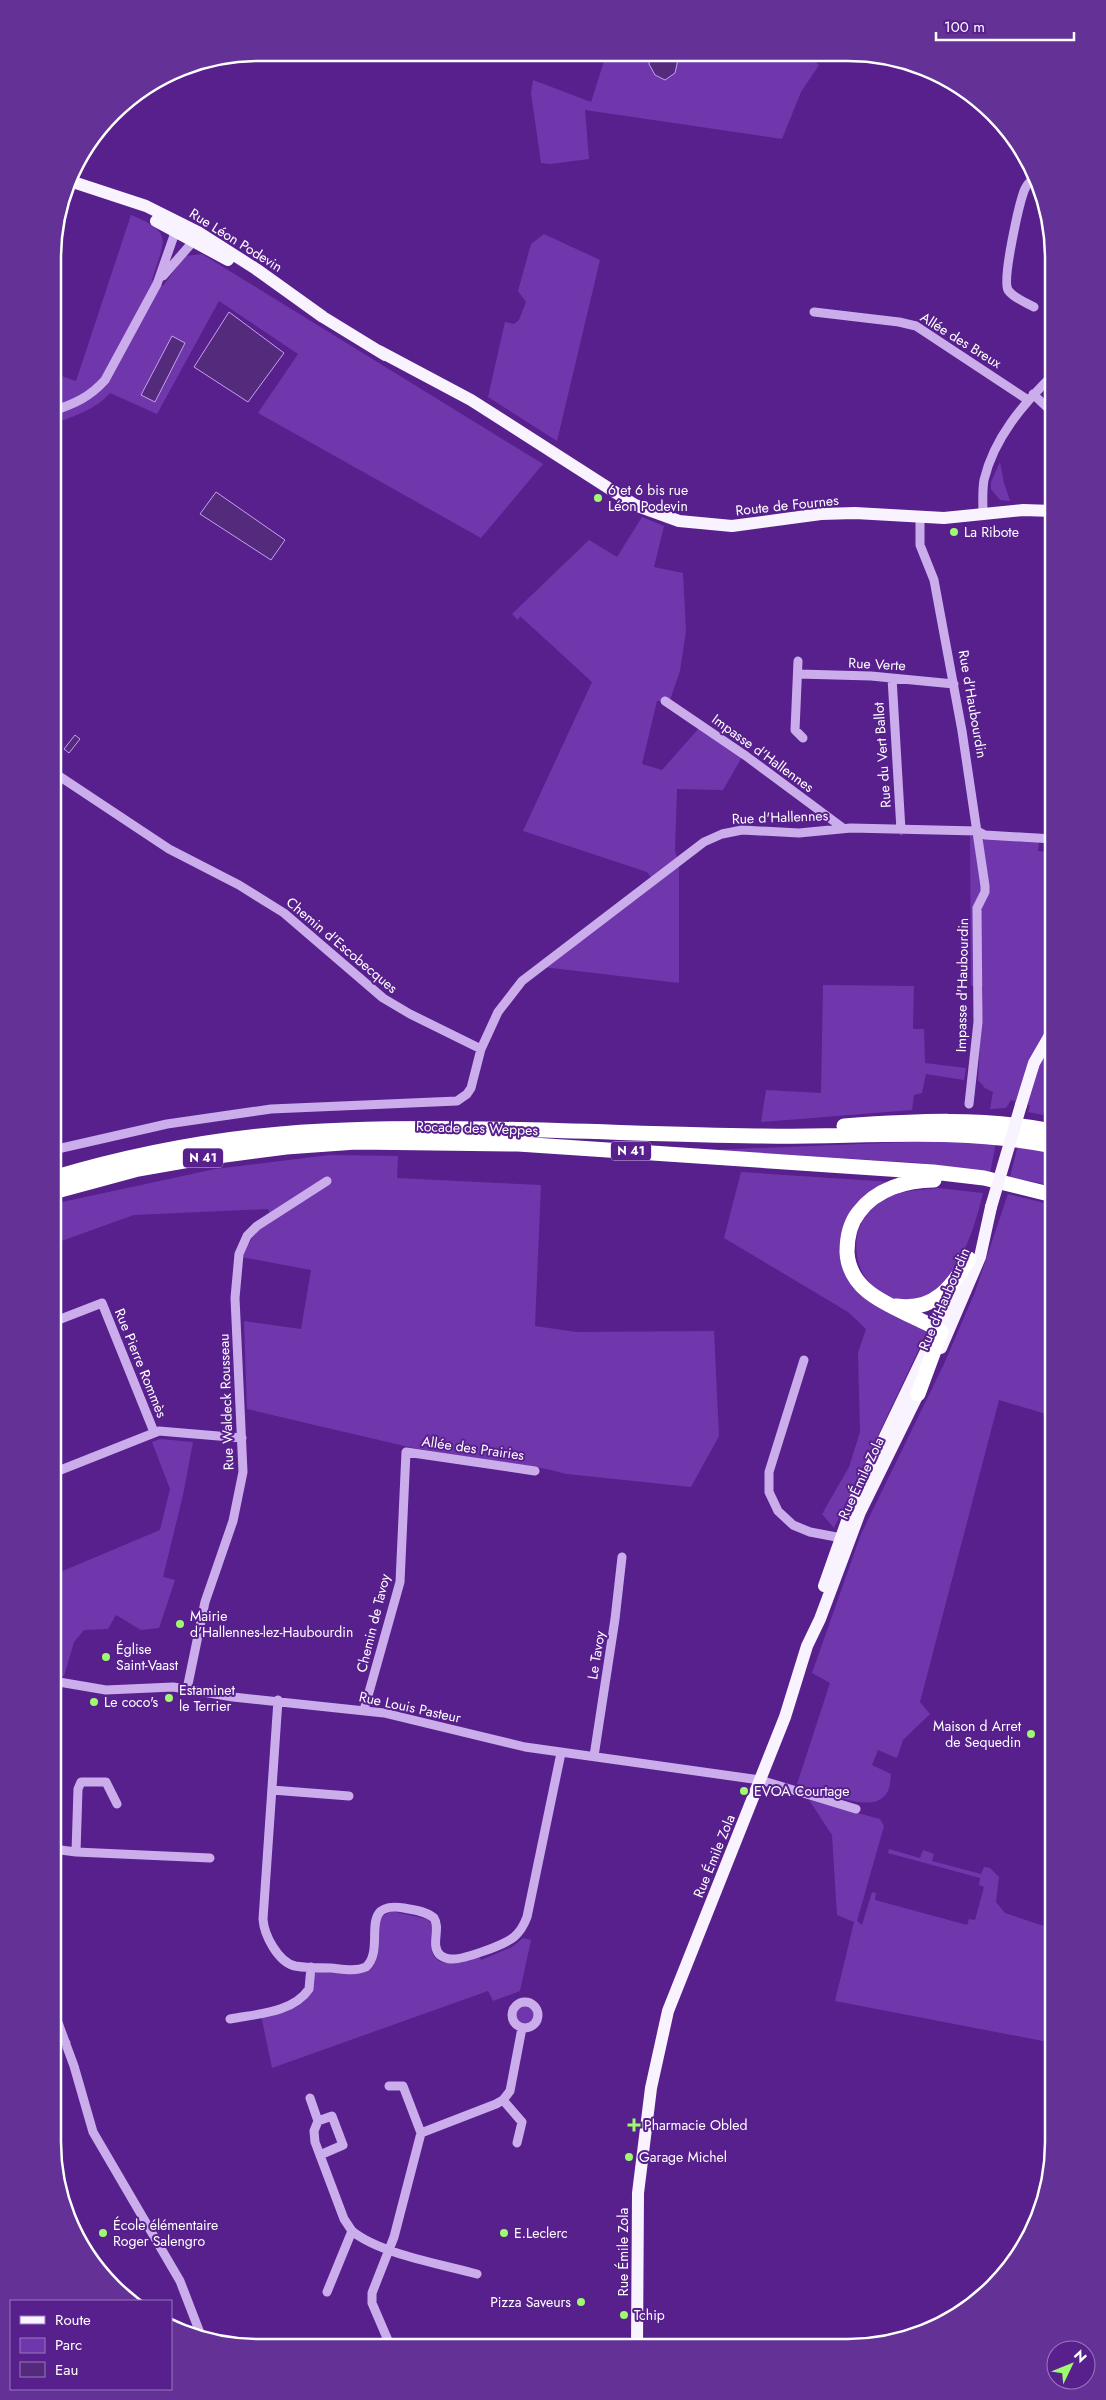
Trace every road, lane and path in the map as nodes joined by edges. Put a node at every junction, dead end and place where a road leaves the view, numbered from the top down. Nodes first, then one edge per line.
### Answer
1 (1029, 181) edge
2 (76, 184) edge
3 (177, 226) junction
4 (197, 236) junction
5 (157, 284) junction
6 (1034, 307) dead end
7 (814, 312) dead end
8 (1045, 383) edge
9 (1030, 397) junction
10 (61, 408) edge
11 (1045, 408) edge
12 (602, 485) joint
13 (1045, 511) edge
14 (982, 515) junction
15 (920, 518) junction
16 (798, 661) dead end
17 (798, 674) junction
18 (892, 678) junction
19 (954, 684) junction
20 (665, 701) dead end
21 (803, 738) dead end
22 (61, 777) edge
23 (843, 828) junction
24 (901, 830) junction
25 (977, 831) junction
26 (1045, 838) edge
27 (982, 897) joint
28 (1045, 1044) edge
29 (481, 1049) junction
30 (969, 1104) dead end
31 (1045, 1130) edge
32 (693, 1135) junction
33 (1045, 1145) edge
34 (61, 1148) edge
35 (61, 1176) edge
36 (327, 1181) dead end
37 (1010, 1184) junction
38 (61, 1190) edge
39 (1045, 1193) edge
40 (991, 1207) junction
41 (969, 1259) junction
42 (882, 1302) junction
43 (61, 1319) edge
44 (938, 1329) junction
45 (804, 1360) dead end
46 (913, 1396) junction
47 (154, 1432) junction
48 (242, 1438) junction
49 (406, 1452) joint
50 (61, 1470) edge
51 (535, 1471) dead end
52 (845, 1538) junction
53 (622, 1557) dead end
54 (61, 1682) edge
55 (187, 1689) junction
56 (278, 1700) junction
57 (364, 1710) junction
58 (560, 1752) junction
59 (594, 1756) junction
60 (760, 1780) junction
61 (272, 1790) junction
62 (348, 1796) dead end
63 (116, 1804) dead end
64 (856, 1809) dead end
65 (61, 1850) edge
66 (76, 1852) junction
67 (210, 1858) dead end
68 (311, 1967) junction
69 (230, 2019) dead end
70 (522, 2028) dead end
71 (61, 2030) edge
72 (61, 2041) edge
73 (66, 2042) junction
74 (389, 2086) dead end
75 (310, 2098) dead end
76 (503, 2100) junction
77 (318, 2120) junction
78 (421, 2133) junction
79 (517, 2143) dead end
80 (320, 2155) junction
81 (352, 2231) junction
82 (389, 2249) junction
83 (477, 2274) dead end
84 (327, 2292) dead end
85 (199, 2329) edge
86 (388, 2339) edge
87 (637, 2339) edge

1 - 6 street
2 - 3 main road, Rue Léon Podevin
3 - 4 main road, Rue Léon Podevin
3 - 5 street
4 - 5 street
4 - 12 main road, Rue Léon Podevin
5 - 10 street
7 - 9 street, Allée des Breux
8 - 9 street
9 - 11 street, Allée des Breux
9 - 14 street
12 - 15 main road, Route de Fournes
13 - 14 main road, Route de Fournes
14 - 15 main road, Route de Fournes
15 - 19 street, Rue d'Haubourdin
16 - 17 street
17 - 18 street, Rue Verte
17 - 21 street
18 - 19 street, Rue Verte
18 - 24 street, Rue du Vert Ballot
19 - 25 street, Rue d'Haubourdin
20 - 23 street, Impasse d'Hallennes
22 - 29 street, Chemin d'Escobecques
23 - 24 street, Rue d'Hallennes
23 - 29 street, Rue d'Hallennes
24 - 25 street, Rue d'Hallennes
25 - 26 street, Rue d'Hallennes
25 - 27 street, Rue d'Haubourdin
27 - 30 street, Impasse d'Haubourdin
28 - 40 main road, Rue d'Haubourdin, bridge
29 - 34 street
31 - 32 highway
32 - 33 highway, N 41
32 - 35 highway, Rocade des Weppes / N 41
36 - 48 street, Rue Waldeck Rousseau
37 - 38 highway, Rocade des Weppes / N 41
37 - 39 highway, N 41
37 - 42 highway
40 - 41 main road, Rue d'Haubourdin
40 - 46 main road, Rue d'Haubourdin
41 - 42 highway
41 - 44 main road, Rue d'Haubourdin
42 - 44 highway
43 - 47 street, Rue Pierre Rommès
44 - 46 highway
45 - 52 street
46 - 52 main road, Rue Émile Zola
47 - 48 street, Rue Pierre Rommès
47 - 50 street, Rue Pierre Rommès
48 - 55 street, Rue Waldeck Rousseau
49 - 51 street, Allée des Prairies
49 - 57 street, Chemin de Tavoy
52 - 60 main road, Rue Émile Zola
53 - 59 street, Le Tavoy
54 - 55 street, Rue Louis Pasteur
55 - 56 street, Rue Louis Pasteur
56 - 57 street, Rue Louis Pasteur
56 - 61 street
57 - 58 street, Rue Louis Pasteur
58 - 59 street, Rue Louis Pasteur
58 - 68 street
59 - 60 street, Rue Louis Pasteur
60 - 64 street, Rue Louis Pasteur
60 - 87 main road, Rue Émile Zola
61 - 62 street
61 - 68 street
63 - 66 street
65 - 66 street
66 - 67 street
68 - 69 street
70 - 76 street
71 - 73 street
72 - 73 street
73 - 85 street
74 - 78 street
75 - 77 street
76 - 78 street
76 - 79 street
77 - 80 street
77 - 80 street
78 - 82 street
80 - 81 street
81 - 82 street
81 - 84 street
82 - 83 street
82 - 86 street

